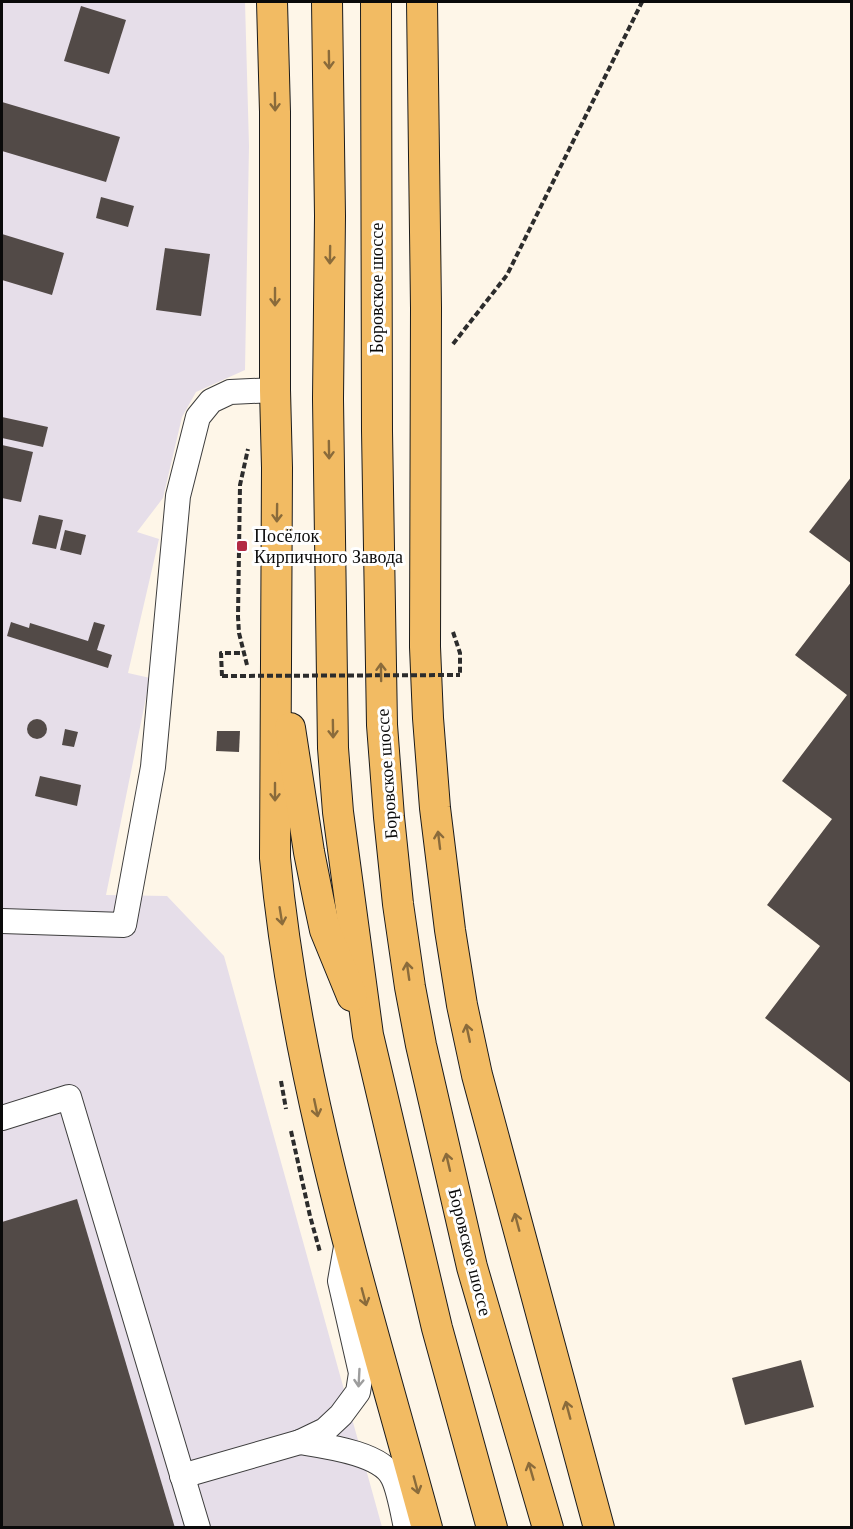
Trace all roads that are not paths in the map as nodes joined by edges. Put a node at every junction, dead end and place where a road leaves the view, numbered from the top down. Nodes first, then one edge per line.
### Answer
1 (272, 2) edge
2 (327, 2) edge
3 (376, 2) edge
4 (422, 2) edge
5 (275, 390) junction
6 (276, 636) junction
7 (2, 921) edge
8 (368, 1035) junction
9 (2, 1118) edge
10 (348, 1239) junction
11 (300, 1442) junction
12 (182, 1476) junction
13 (597, 1521) edge
14 (198, 1527) edge
15 (406, 1527) edge
16 (427, 1527) edge
17 (492, 1527) edge
18 (548, 1527) edge

1 -> 5 main road
2 -> 8 main road
18 -> 3 main road, Боровское шоссе
13 -> 4 main road
5 -> 6 main road
5 - 7 lane
6 - 8 main road
6 -> 10 main road
8 - 17 main road
9 - 12 lane
10 -> 11 lane
10 -> 16 main road
11 - 12 lane
11 - 15 lane
12 - 14 lane

